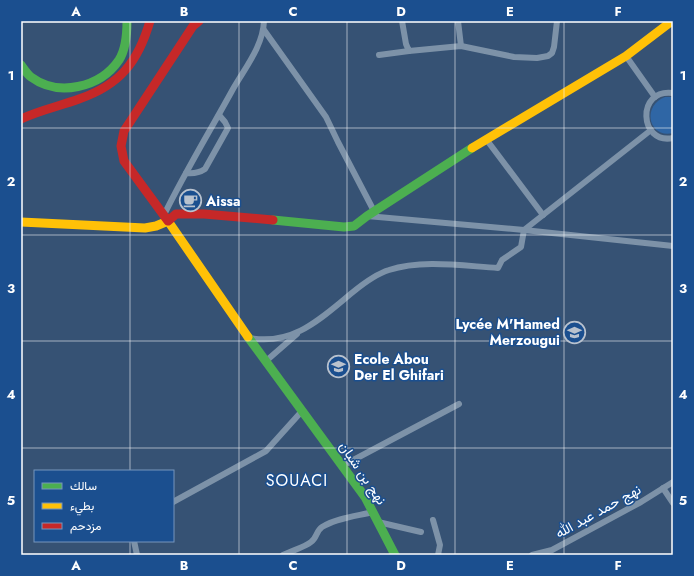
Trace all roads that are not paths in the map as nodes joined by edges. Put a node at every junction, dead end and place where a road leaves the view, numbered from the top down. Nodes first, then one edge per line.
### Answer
1 (127, 21) edge
2 (150, 21) edge
3 (199, 21) edge
4 (264, 21) edge
5 (402, 21) edge
6 (458, 21) edge
7 (557, 21) edge
8 (672, 21) edge
9 (191, 25) edge
10 (264, 30) junction
11 (461, 46) junction
12 (409, 51) junction
13 (379, 56) dead end
14 (626, 56) junction
15 (21, 65) edge
16 (673, 93) edge
17 (655, 97) junction
18 (219, 115) junction
19 (21, 119) edge
20 (651, 130) junction
21 (673, 138) edge
22 (486, 139) junction
23 (186, 173) junction
24 (373, 214) junction
25 (543, 215) junction
26 (166, 218) junction
27 (21, 222) edge
28 (524, 230) junction
29 (673, 246) edge
30 (300, 332) junction
31 (249, 338) junction
32 (266, 361) junction
33 (459, 404) dead end
34 (302, 411) junction
35 (342, 466) junction
36 (673, 482) edge
37 (663, 488) junction
38 (174, 501) edge
39 (673, 503) edge
40 (374, 512) junction
41 (433, 520) dead end
42 (378, 522) junction
43 (421, 532) dead end
44 (134, 542) edge
45 (137, 555) edge
46 (282, 555) edge
47 (395, 555) edge
48 (438, 555) edge
49 (532, 555) edge

1 - 15 main road
2 - 19 main road
3 - 9 main road, نهج بن شبان
4 - 10 street
5 - 12 street
6 - 11 street
7 - 11 street
8 - 14 main road
9 - 26 main road, نهج بن شبان
10 - 18 street
10 - 24 street
11 - 12 street
12 - 13 street
14 - 17 street
14 - 22 main road
16 - 17 street
17 - 20 street
18 - 23 street
18 - 23 street
20 - 21 street
20 - 25 street
22 - 24 main road
22 - 25 street
23 - 26 street
24 - 26 main road
24 - 28 street
25 - 28 street
26 - 27 main road
26 - 31 main road, نهج بن شبان
28 - 29 street
28 - 30 street
30 - 31 street
30 - 32 street
31 - 32 main road, نهج بن شبان
32 - 34 main road, نهج بن شبان
33 - 35 street
34 - 35 main road, نهج بن شبان
34 - 38 street
35 - 40 main road, نهج بن شبان
36 - 37 street, نهج حمد عبد الله
37 - 39 street
37 - 49 street, نهج حمد عبد الله
40 - 42 main road, نهج بن شبان
40 - 46 street
41 - 48 street
42 - 43 street
42 - 47 main road, نهج بن شبان
44 - 45 street

